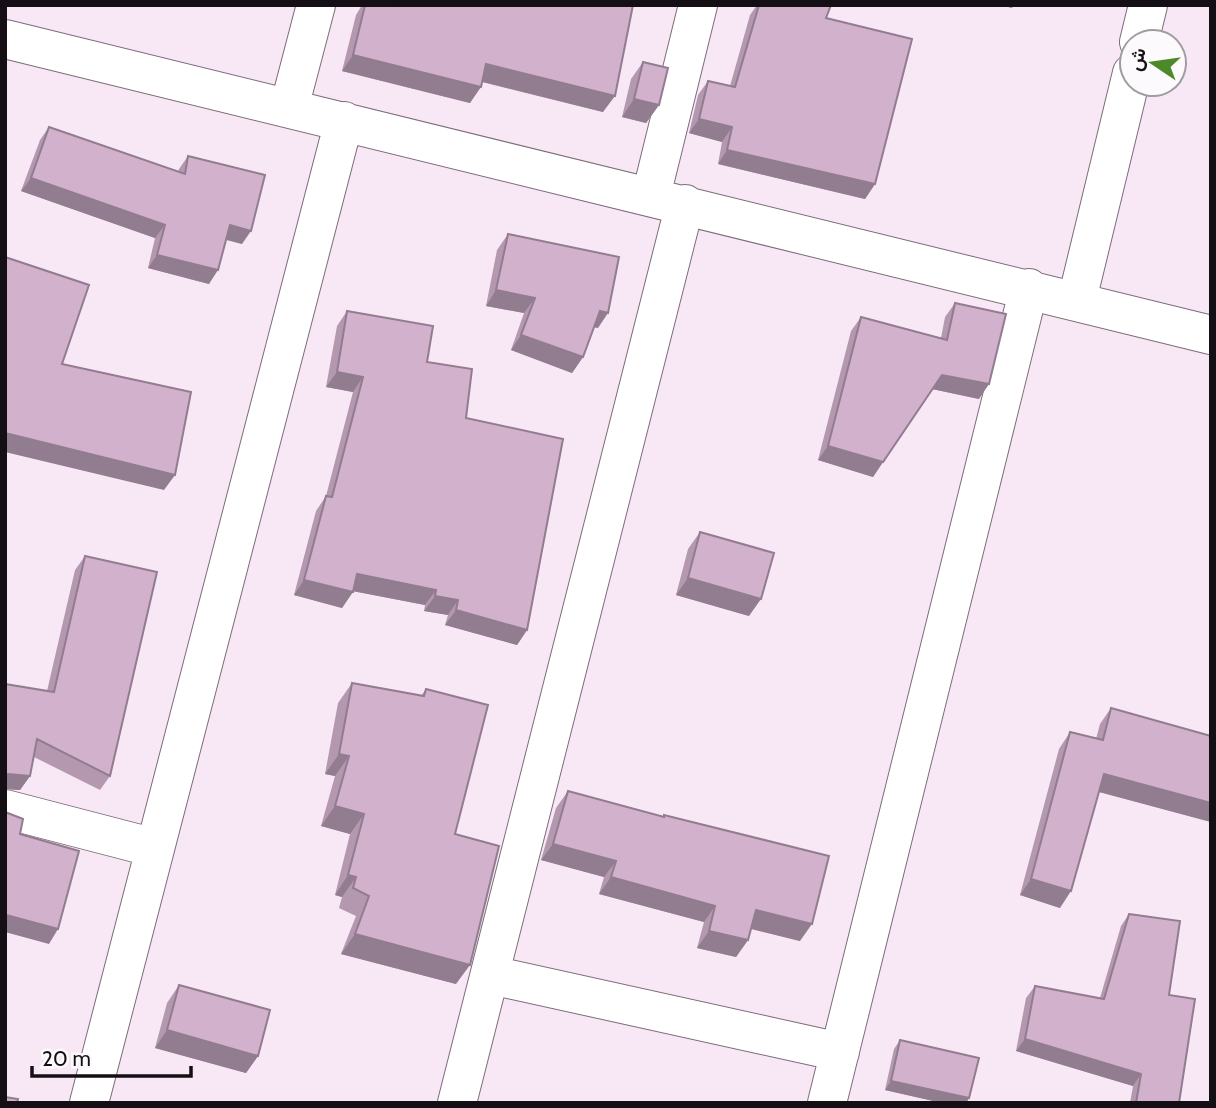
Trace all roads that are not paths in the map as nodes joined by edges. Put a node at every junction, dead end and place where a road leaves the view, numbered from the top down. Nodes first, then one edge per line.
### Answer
1 (316, 5) edge
2 (698, 5) edge
3 (1148, 5) edge
4 (1142, 28) edge
5 (5, 39) edge
6 (1126, 98) edge
7 (289, 108) junction
8 (344, 121) junction
9 (668, 200) junction
10 (1029, 288) junction
11 (1077, 300) junction
12 (1211, 335) edge
13 (5, 809) edge
14 (155, 848) junction
15 (491, 975) junction
16 (840, 1052) junction
17 (89, 1103) edge
18 (457, 1103) edge
19 (827, 1103) edge

1 - 7 street
2 - 9 street
3 - 4 street
5 - 7 street
6 - 11 street
7 - 8 street
8 - 9 street
8 - 14 street
9 - 10 street
9 - 15 street
10 - 11 street
10 - 16 street
11 - 12 street
13 - 14 street
14 - 17 street
15 - 16 street
15 - 18 street
16 - 19 street

